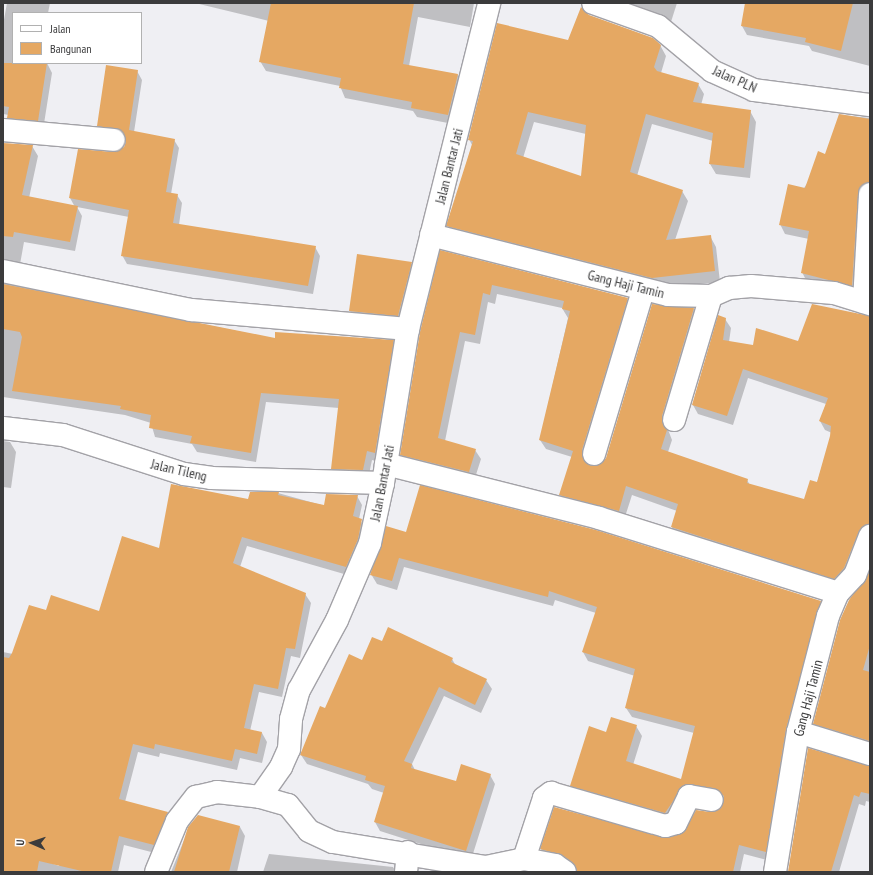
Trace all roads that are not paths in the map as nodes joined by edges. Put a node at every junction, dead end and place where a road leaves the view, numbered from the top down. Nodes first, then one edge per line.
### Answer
1 (489, 3) edge
2 (594, 3) edge
3 (870, 105) edge
4 (3, 130) edge
5 (114, 140) dead end
6 (870, 194) edge
7 (431, 235) junction
8 (3, 271) edge
9 (643, 291) junction
10 (712, 296) junction
11 (867, 303) edge
12 (408, 328) junction
13 (674, 420) dead end
14 (3, 428) edge
15 (594, 454) dead end
16 (385, 474) junction
17 (870, 536) edge
18 (838, 592) junction
19 (798, 732) junction
20 (870, 754) edge
21 (260, 797) junction
22 (712, 800) dead end
23 (524, 858) junction
24 (407, 862) edge
25 (485, 869) edge
26 (156, 872) edge
27 (565, 872) edge
28 (775, 872) edge

1 - 7 street, Jalan Bantar Jati
2 - 3 street, Jalan PLN
4 - 5 street
6 - 11 street
7 - 9 street, Gang Haji Tamin
7 - 12 street, Jalan Bantar Jati
8 - 12 street
9 - 10 street, Gang Haji Tamin
9 - 15 street
10 - 11 street, Gang Haji Tamin
10 - 13 street
12 - 16 street, Jalan Bantar Jati
14 - 16 street, Jalan Tileng
16 - 18 street, Jalan Tileng
16 - 21 street, Jalan Bantar Jati
17 - 18 street, Gang Haji Tamin
18 - 19 street, Gang Haji Tamin
19 - 20 street
19 - 28 street, Gang Haji Tamin
21 - 24 street
21 - 26 street
22 - 23 street
23 - 25 street
23 - 27 street
24 - 25 street

